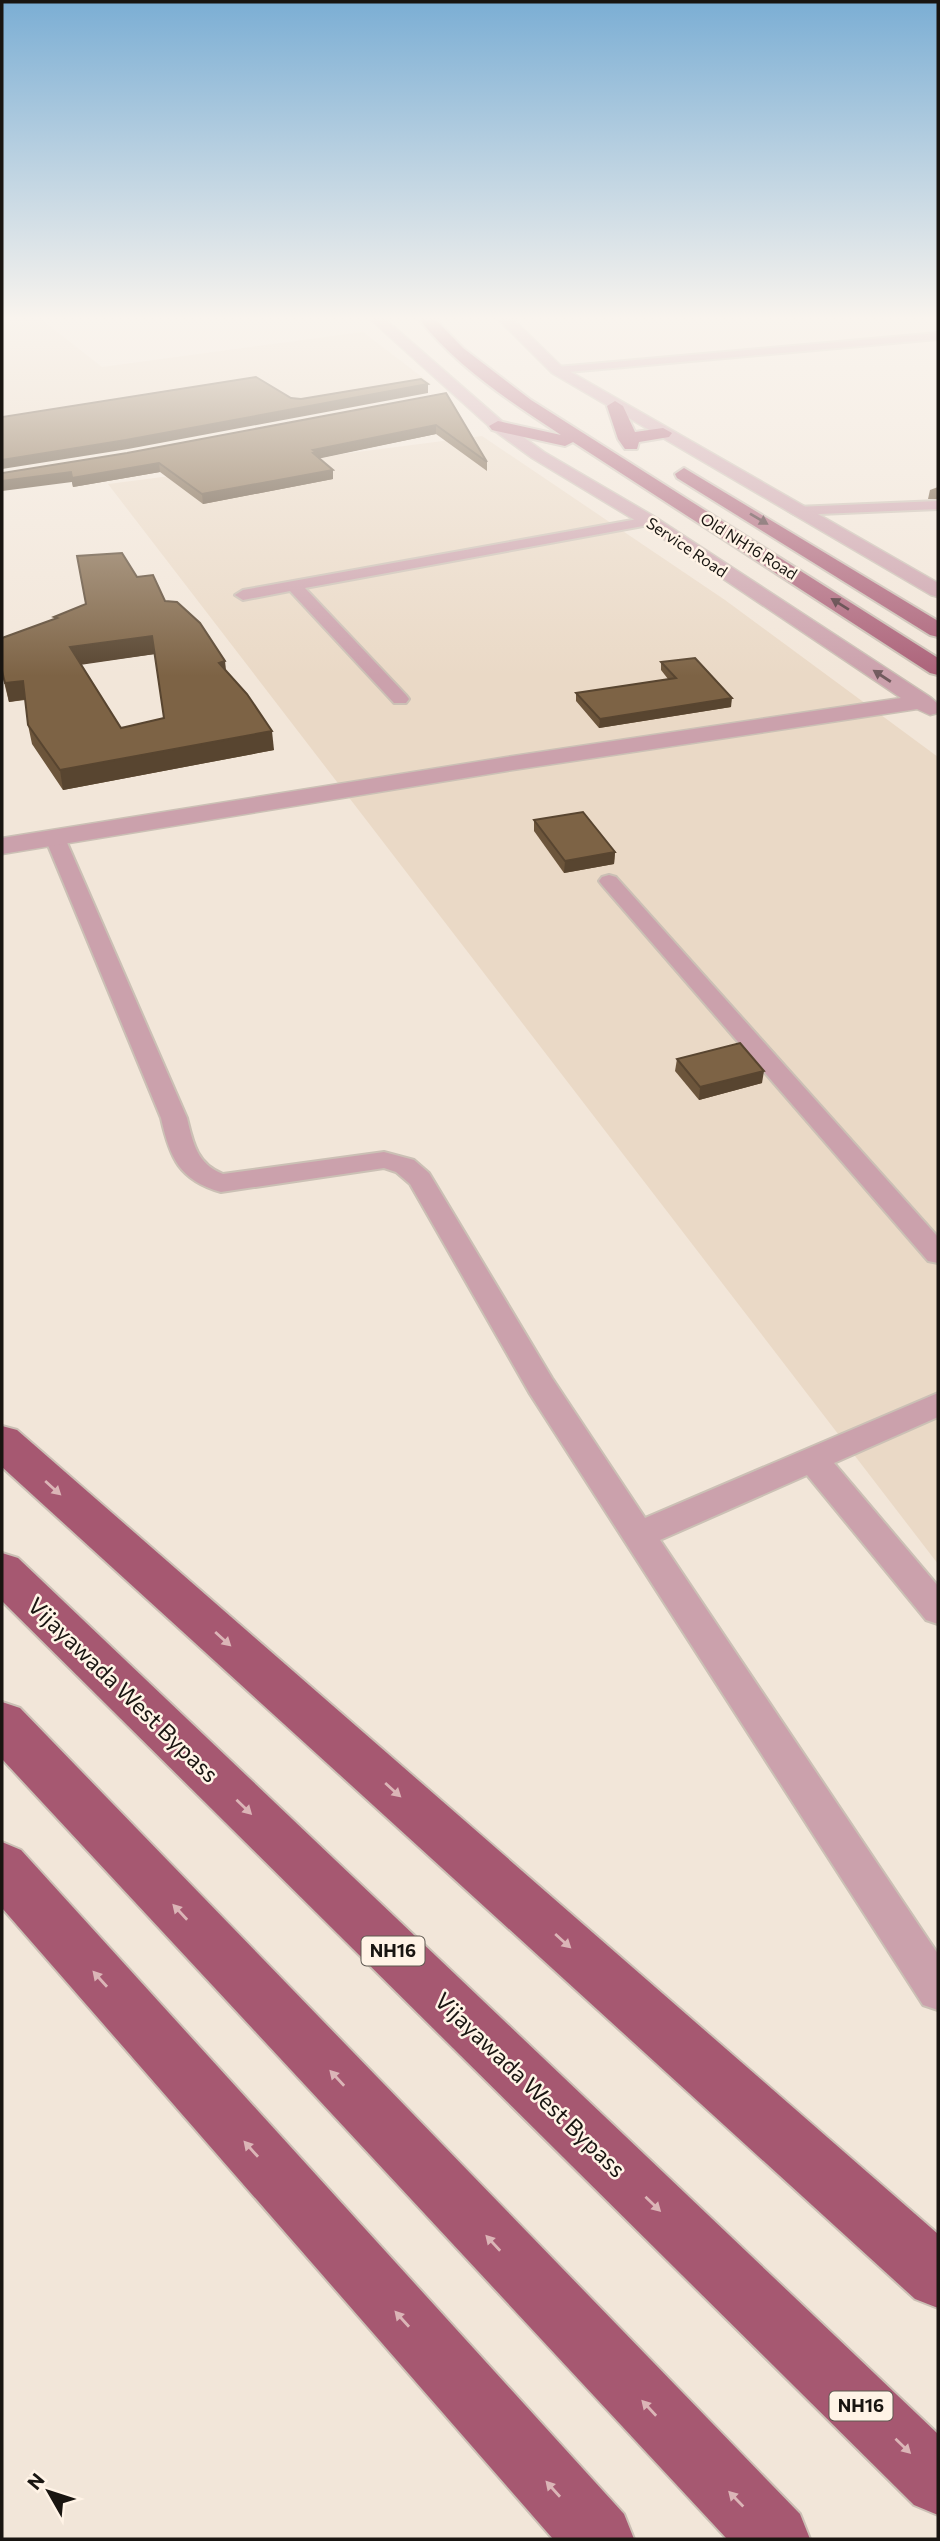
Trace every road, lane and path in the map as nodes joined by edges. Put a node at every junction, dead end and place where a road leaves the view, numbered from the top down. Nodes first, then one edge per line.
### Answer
1 (515, 439) edge
2 (560, 439) edge
3 (580, 439) edge
4 (623, 439) edge
5 (628, 439) edge
6 (642, 439) edge
7 (673, 439) edge
8 (629, 442) junction
9 (578, 445) junction
10 (604, 454) junction
11 (538, 455) junction
12 (938, 505) edge
13 (796, 511) junction
14 (649, 521) junction
15 (931, 581) edge
16 (293, 586) junction
17 (938, 591) edge
18 (243, 595) dead end
19 (938, 631) edge
20 (938, 668) edge
21 (400, 699) dead end
22 (930, 708) edge
23 (55, 838) junction
24 (2, 846) edge
25 (609, 881) dead end
26 (938, 1254) edge
27 (938, 1404) edge
28 (2, 1442) edge
29 (812, 1459) junction
30 (639, 1535) junction
31 (2, 1572) edge
32 (938, 1610) edge
33 (2, 1724) edge
34 (2, 1868) edge
35 (938, 1990) edge
36 (938, 2276) edge
37 (938, 2481) edge
38 (599, 2539) edge
39 (775, 2539) edge

1 - 11 street, Service Road
2 - 9 main road
3 - 10 main road, Old NH16 Road
4 - 8 main road, Old NH16 Road
5 - 8 main road
6 - 8 main road
7 - 13 street
8 -> 19 main road, Old NH16 Road
9 - 10 main road
9 - 11 main road
20 -> 10 main road, Old NH16 Road
11 - 14 street, Service Road
12 - 13 street
13 - 15 street
14 - 16 street
22 -> 14 street, Service Road
15 - 17 street
16 - 18 street
16 - 21 street
22 - 23 street
23 - 24 street
23 - 30 street
25 - 26 street
27 - 29 street
28 -> 36 highway
29 - 30 street
29 - 32 street
30 - 35 street
31 -> 37 highway, Vijayawada West Bypass / NH16
39 -> 33 highway
38 -> 34 highway

